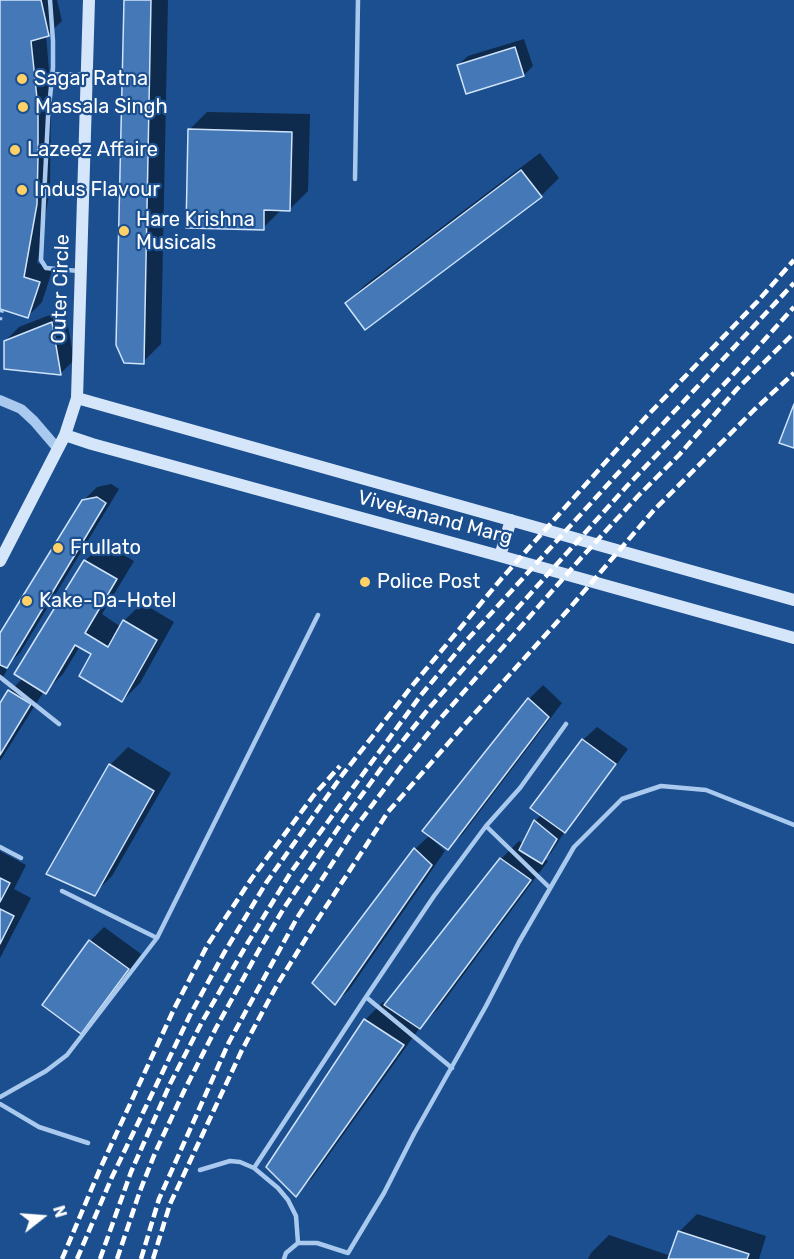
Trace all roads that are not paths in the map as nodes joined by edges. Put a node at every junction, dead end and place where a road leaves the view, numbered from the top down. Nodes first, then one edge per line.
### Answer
1 (50, 0) edge
2 (89, 0) edge
3 (358, 0) edge
4 (52, 74) junction
5 (87, 75) junction
6 (355, 179) dead end
7 (81, 271) junction
8 (77, 398) junction
9 (0, 400) edge
10 (65, 435) junction
11 (58, 449) junction
12 (511, 520) junction
13 (500, 556) junction
14 (0, 561) edge
15 (794, 600) edge
16 (318, 615) dead end
17 (794, 638) edge
18 (0, 677) edge
19 (59, 724) dead end
20 (566, 724) dead end
21 (794, 825) edge
22 (486, 826) junction
23 (0, 847) edge
24 (21, 858) dead end
25 (550, 888) junction
26 (62, 891) dead end
27 (157, 938) junction
28 (366, 997) junction
29 (452, 1068) junction
30 (0, 1097) edge
31 (0, 1104) edge
32 (88, 1143) dead end
33 (254, 1168) junction
34 (200, 1170) dead end
35 (298, 1243) junction
36 (348, 1253) junction
37 (284, 1259) edge
38 (354, 1259) edge

1 - 4 lane
2 - 5 main road, Outer Circle
3 - 6 lane
4 - 5 lane
4 - 7 lane
5 - 7 main road, Outer Circle
7 - 8 main road, Outer Circle
8 - 10 main road, Outer Circle
8 - 12 main road, Vivekanand Marg
9 - 11 street
10 - 11 main road, Outer Circle
10 - 13 main road, Vivekanand Marg
11 - 14 main road, Outer Circle
12 - 13 main road
12 - 15 main road, Vivekanand Marg
13 - 17 main road, Vivekanand Marg
16 - 27 lane
18 - 19 lane
20 - 22 lane
21 - 25 lane
22 - 25 lane
22 - 28 lane
23 - 24 lane
25 - 29 lane
26 - 27 lane
27 - 30 lane
28 - 29 lane
28 - 33 lane
29 - 36 lane
31 - 32 lane
33 - 34 lane
33 - 35 lane
35 - 36 lane
35 - 37 lane
36 - 38 lane

